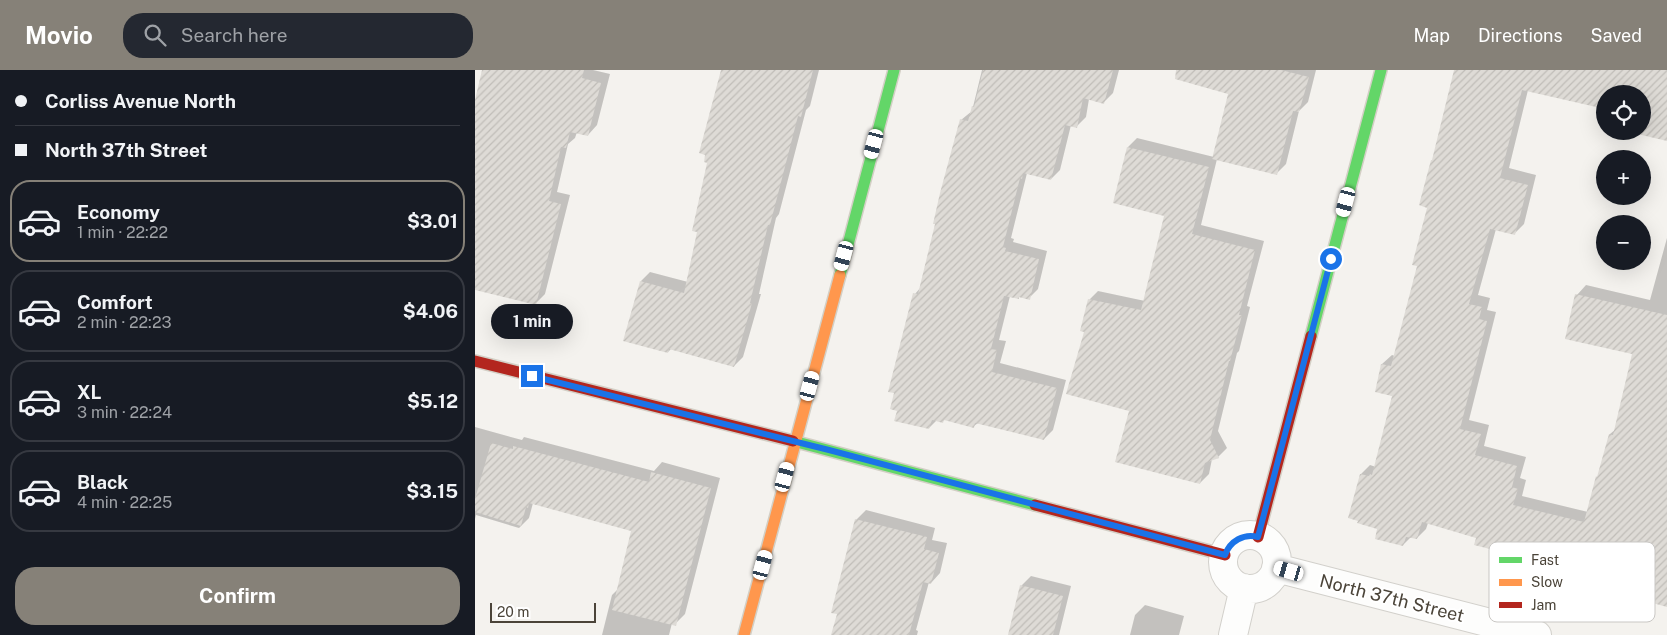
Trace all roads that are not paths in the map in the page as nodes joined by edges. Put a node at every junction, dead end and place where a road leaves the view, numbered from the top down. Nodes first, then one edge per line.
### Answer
1 (894, 70) edge
2 (1381, 70) edge
3 (475, 361) edge
4 (795, 442) junction
5 (1258, 537) junction
6 (1225, 555) junction
7 (1276, 568) junction
8 (1244, 588) junction
9 (744, 635) edge
10 (1233, 635) edge
11 (1537, 635) edge

1 - 4 street
2 - 5 street
3 - 4 street
4 - 6 street
4 - 9 street
5 - 6 street
5 - 7 street
6 - 8 street
7 - 8 street
7 - 11 street, North 37th Street
8 - 10 street

